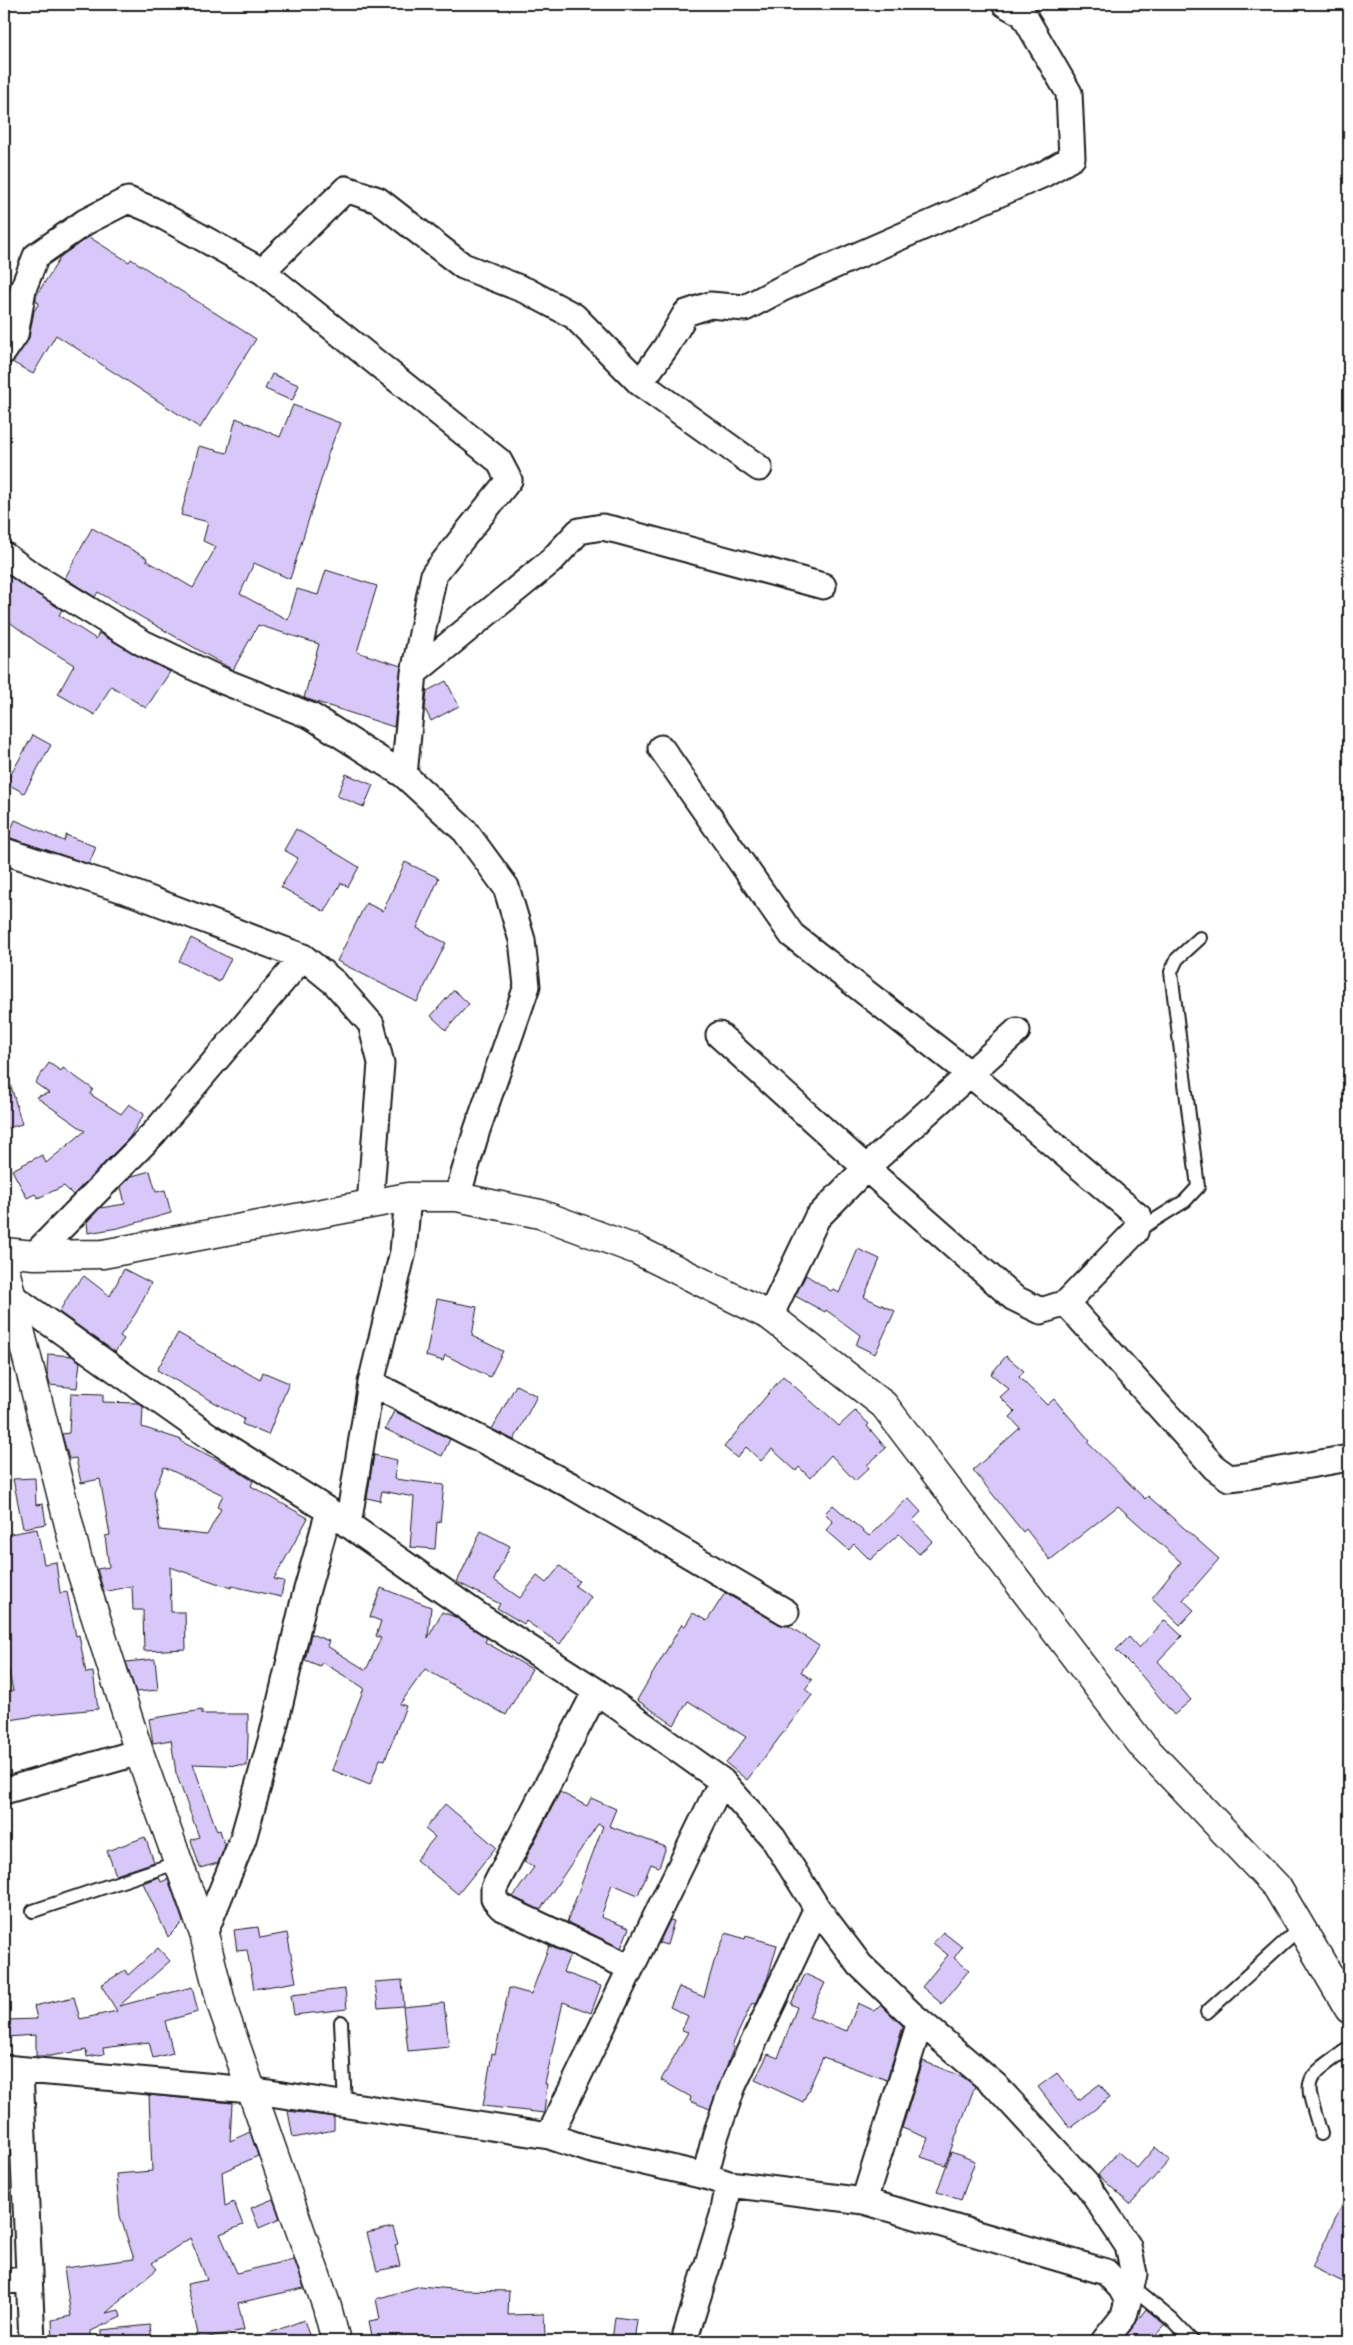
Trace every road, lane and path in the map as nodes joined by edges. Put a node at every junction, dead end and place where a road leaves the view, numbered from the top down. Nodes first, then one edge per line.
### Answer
1 (1005, 4) edge
2 (262, 271) junction
3 (4, 351) edge
4 (640, 383) junction
5 (759, 468) dead end
6 (4, 555) edge
7 (823, 586) dead end
8 (414, 673) junction
9 (661, 748) dead end
10 (404, 775) junction
11 (4, 851) edge
12 (1200, 938) dead end
13 (303, 958) junction
14 (1017, 1031) dead end
15 (719, 1035) dead end
16 (970, 1074) junction
17 (866, 1168) junction
18 (408, 1197) junction
19 (457, 1197) junction
20 (370, 1204) junction
21 (1135, 1232) junction
22 (4, 1252) edge
23 (34, 1255) junction
24 (4, 1266) edge
25 (13, 1297) junction
26 (1066, 1304) junction
27 (770, 1316) junction
28 (371, 1382) junction
29 (1349, 1458) edge
30 (339, 1518) junction
31 (786, 1612) dead end
32 (596, 1691) junction
33 (139, 1752) junction
34 (722, 1780) junction
35 (4, 1791) edge
36 (178, 1862) junction
37 (817, 1908) junction
38 (33, 1911) dead end
39 (1301, 1927) junction
40 (204, 1934) junction
41 (632, 1968) junction
42 (1349, 2009) edge
43 (1207, 2012) dead end
44 (341, 2022) dead end
45 (920, 2022) junction
46 (1349, 2048) edge
47 (12, 2069) edge
48 (250, 2090) junction
49 (346, 2105) junction
50 (1322, 2134) dead end
51 (549, 2136) junction
52 (705, 2176) junction
53 (15, 2181) edge
54 (729, 2184) junction
55 (864, 2202) junction
56 (16, 2280) edge
57 (1130, 2294) junction
58 (32, 2341) edge
59 (336, 2341) edge
60 (684, 2341) edge
61 (1104, 2341) edge
62 (1192, 2341) edge

1 - 4 street
2 - 3 street
2 - 4 street
2 - 8 street
4 - 5 street
6 - 10 street
7 - 8 street
8 - 10 street
9 - 16 street
10 - 19 street
11 - 13 street
12 - 21 lane
13 - 20 street
13 - 23 street
14 - 16 street
15 - 17 street
16 - 17 street
16 - 21 street
17 - 26 street
17 - 27 street
18 - 19 street
18 - 20 street
18 - 28 street
19 - 27 street
20 - 23 street
21 - 26 street
22 - 23 street
24 - 25 street
25 - 30 street
25 - 33 street
26 - 29 street
27 - 39 street
28 - 30 street
28 - 31 street
30 - 32 street
30 - 40 street
32 - 34 street
32 - 41 street
33 - 35 street
33 - 36 street
34 - 37 street
34 - 41 street
36 - 38 lane
36 - 40 street
37 - 45 street
37 - 52 street
39 - 42 street
39 - 43 lane
40 - 48 street
41 - 51 street
44 - 49 lane
45 - 55 street
45 - 57 street
46 - 50 lane
47 - 48 street
47 - 53 street
48 - 49 street
48 - 59 street
49 - 51 street
51 - 52 street
52 - 54 street
53 - 56 street
54 - 55 street
54 - 60 street
55 - 57 street
56 - 58 street
57 - 61 street
57 - 62 lane

